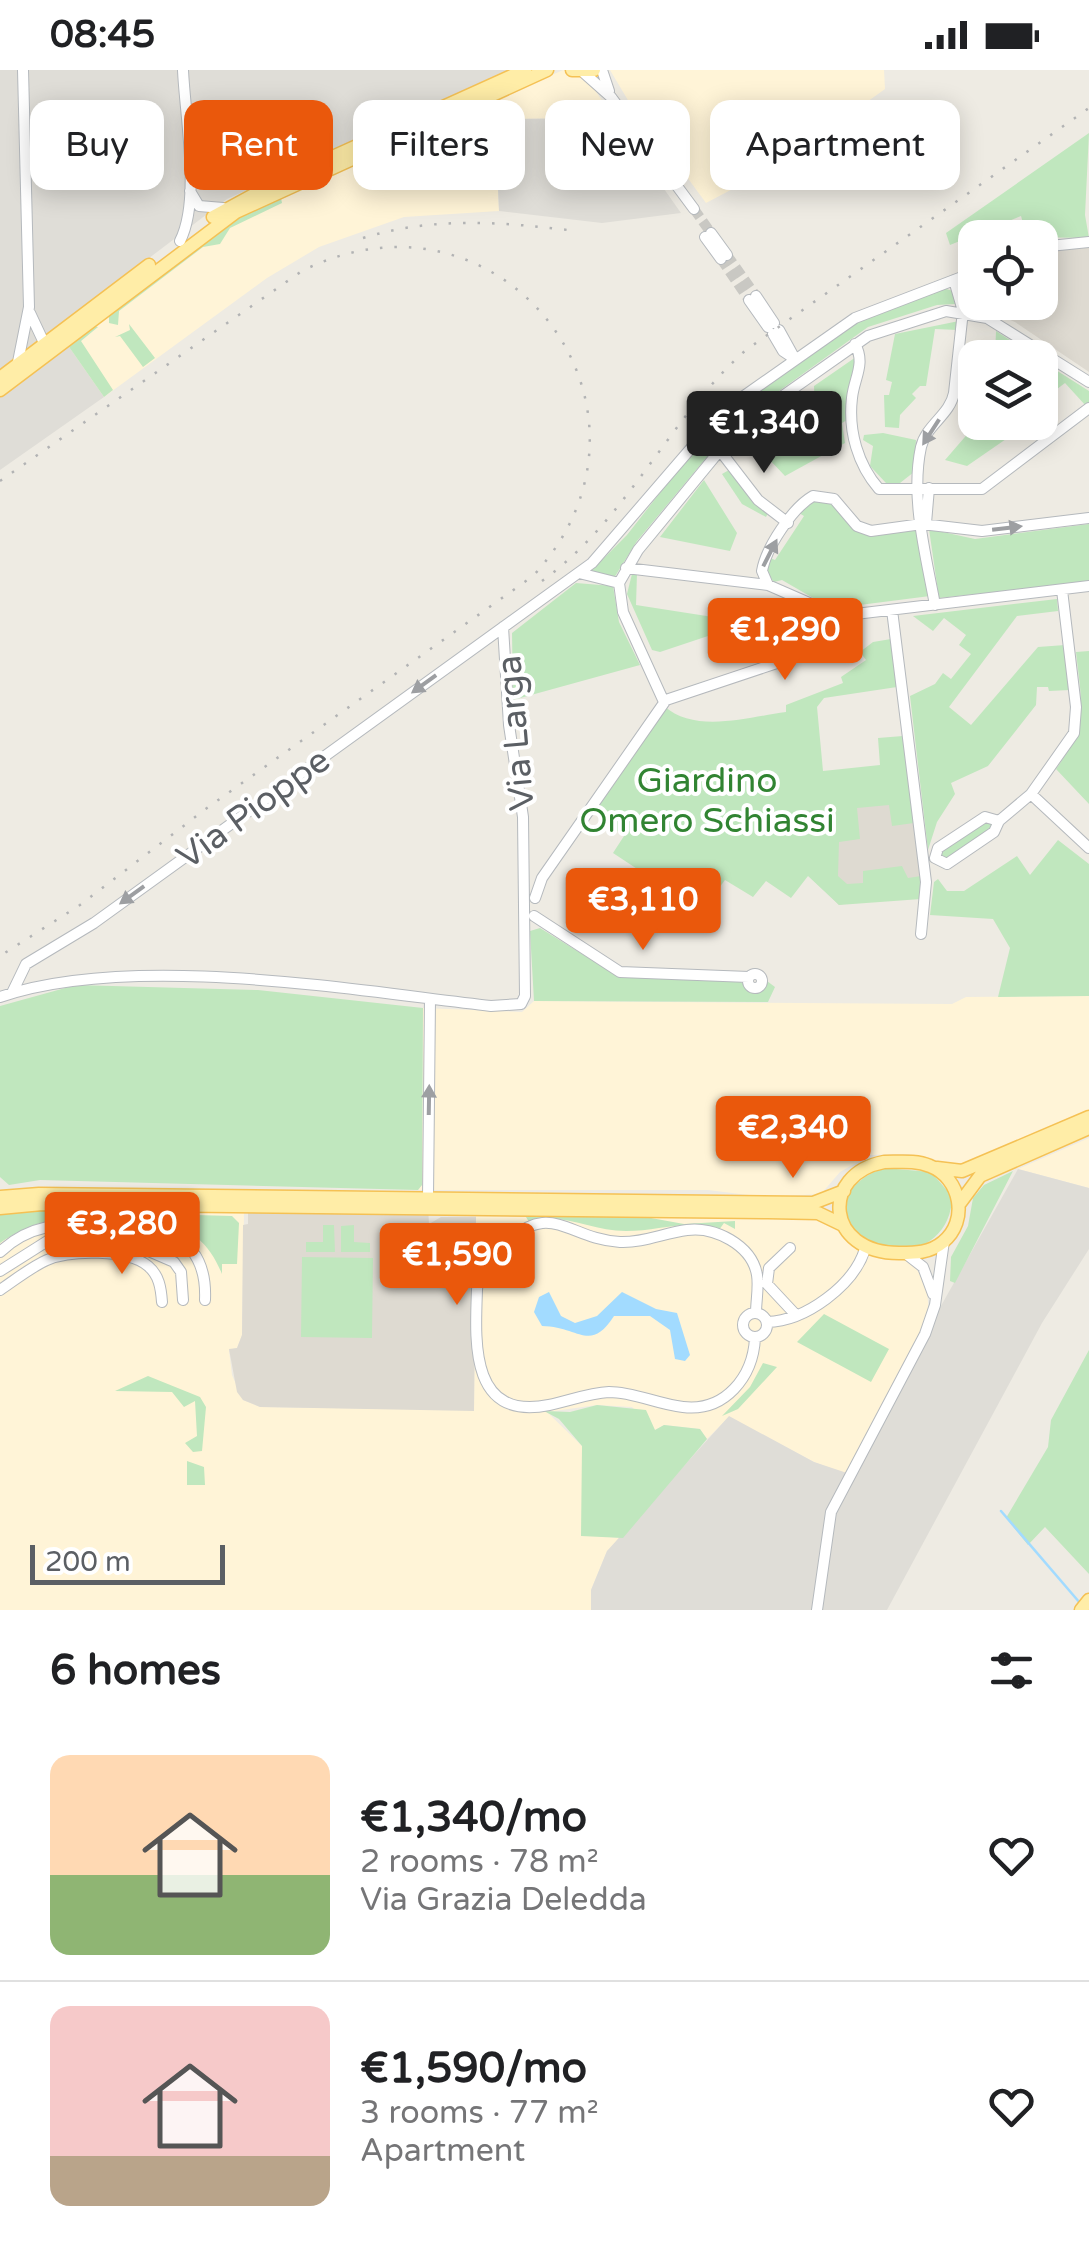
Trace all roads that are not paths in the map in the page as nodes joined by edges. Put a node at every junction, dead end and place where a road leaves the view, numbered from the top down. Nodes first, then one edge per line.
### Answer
1 (23, 70) edge
2 (183, 70) edge
3 (525, 70) edge
4 (547, 70) edge
5 (602, 70) edge
6 (583, 71) edge
7 (611, 97) junction
8 (184, 100) edge
9 (188, 190) edge
10 (191, 190) edge
11 (228, 206) junction
12 (692, 211) tunnel mouth
13 (708, 235) tunnel mouth
14 (180, 241) junction
15 (1089, 242) edge
16 (1058, 245) edge
17 (724, 257) tunnel mouth
18 (958, 278) edge
19 (955, 279) junction
20 (958, 291) edge
21 (752, 298) tunnel mouth
22 (958, 312) edge
23 (962, 320) edge
24 (987, 320) edge
25 (70, 325) junction
26 (30, 327) junction
27 (855, 344) junction
28 (44, 349) junction
29 (794, 358) junction
30 (15, 367) junction
31 (0, 378) edge
32 (1089, 382) edge
33 (0, 390) edge
34 (1089, 408) edge
35 (718, 448) junction
36 (923, 492) junction
37 (1089, 518) edge
38 (788, 524) junction
39 (924, 524) junction
40 (626, 568) junction
41 (579, 573) junction
42 (619, 583) junction
43 (768, 584) junction
44 (1089, 586) edge
45 (1062, 590) junction
46 (935, 605) junction
47 (892, 610) junction
48 (856, 615) junction
49 (503, 627) junction
50 (664, 702) junction
51 (1032, 794) junction
52 (998, 821) junction
53 (1089, 848) edge
54 (526, 880) junction
55 (534, 898) junction
56 (530, 920) junction
57 (921, 934) dead end
58 (749, 977) dead end
59 (6, 995) edge
60 (430, 999) junction
61 (1089, 1117) edge
62 (1089, 1128) edge
63 (935, 1168) junction
64 (844, 1191) junction
65 (0, 1197) edge
66 (428, 1198) junction
67 (248, 1202) junction
68 (959, 1205) junction
69 (0, 1208) edge
70 (843, 1225) junction
71 (944, 1241) junction
72 (790, 1248) dead end
73 (865, 1249) junction
74 (0, 1252) edge
75 (905, 1253) junction
76 (0, 1271) edge
77 (0, 1290) edge
78 (183, 1300) dead end
79 (205, 1300) dead end
80 (162, 1302) dead end
81 (935, 1305) junction
82 (756, 1313) junction
83 (794, 1314) junction
84 (767, 1322) junction
85 (755, 1338) junction
86 (1089, 1600) edge
87 (817, 1610) edge
88 (1081, 1610) edge

1 - 26 street
2 - 8 street
3 - 11 main road
4 - 28 main road
5 - 7 street
6 - 7 street
7 - 12 street
9 - 14 street
10 - 11 street
11 - 14 main road
13 - 17 street
14 - 25 main road
15 - 16 street
18 - 19 street, Via Larga
19 - 20 street
19 - 29 street, Via Larga
21 - 29 street
22 - 27 street
23 -> 36 street
24 - 32 street
25 - 26 street
25 - 28 main road
26 - 28 street
26 - 30 street
27 - 35 street
27 - 36 street
28 - 30 main road
28 - 33 main road
29 - 41 street, Via Larga
30 - 31 main road
34 - 36 street
35 - 38 street
35 - 40 street
36 - 39 street
39 -> 37 street
38 - 39 street
43 -> 38 street
39 - 46 street
40 - 42 street
40 - 43 street
41 - 42 street
41 - 49 street, Via Larga
42 - 50 street
43 - 48 street
44 - 45 street
45 - 46 street
45 - 51 street
46 - 47 street
47 - 48 street
47 - 57 street
48 - 50 street
49 - 54 street, Via Larga
49 -> 59 street, Via Pioppe
50 - 55 street
51 - 52 street
51 - 53 street
52 - 52 street
54 - 55 street, Via Larga
54 - 56 street, Via Larga
55 - 56 street, Via Larga
56 - 58 street
56 - 60 street, Via Larga
59 - 60 street
66 -> 60 street
61 - 63 main road
62 - 68 main road
63 - 64 main road
63 - 68 main road
64 - 66 main road
64 - 70 main road
65 - 67 main road
66 - 67 main road
67 - 69 main road
67 - 70 main road
68 - 71 main road
70 - 73 main road
71 - 75 main road
71 - 81 street
72 - 83 street
73 - 75 main road
73 - 83 street
74 - 79 street
75 - 81 street
76 - 78 street
77 - 80 street
81 - 87 street
82 - 84 street
82 - 85 street
82 - 85 street
83 - 84 street
84 - 85 street
86 - 88 main road

